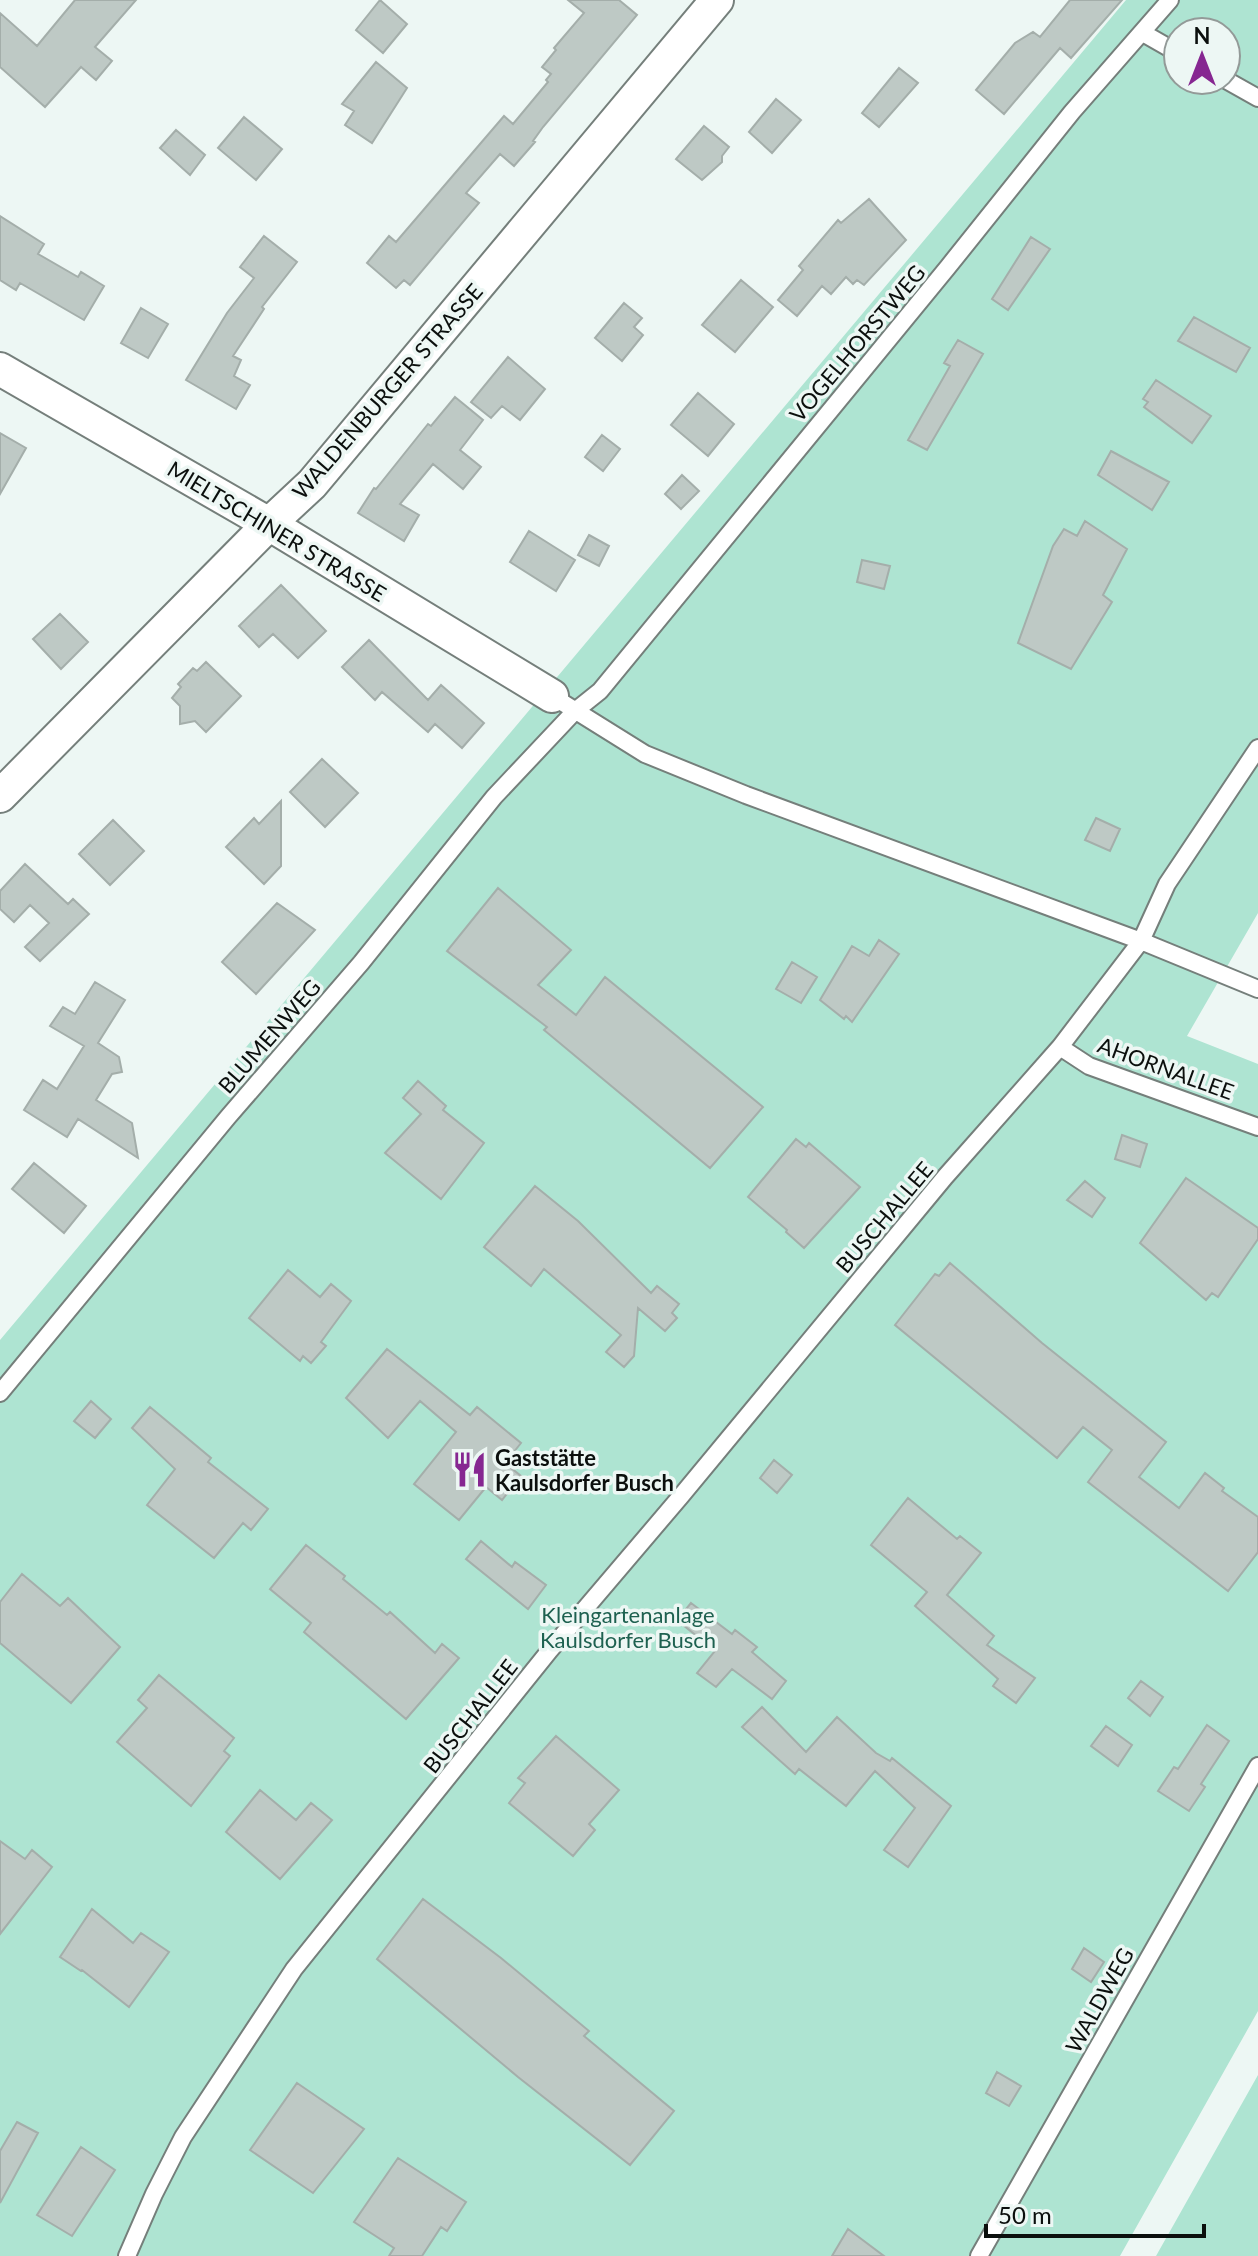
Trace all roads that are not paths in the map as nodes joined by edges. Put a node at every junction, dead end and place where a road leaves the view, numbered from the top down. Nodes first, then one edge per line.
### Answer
1 (717, 0) edge
2 (1170, 0) edge
3 (1143, 33) junction
4 (1162, 44) edge
5 (0, 369) edge
6 (269, 524) junction
7 (563, 704) junction
8 (1258, 748) edge
9 (0, 796) edge
10 (1141, 941) junction
11 (1258, 989) edge
12 (1060, 1047) junction
13 (1258, 1127) edge
14 (0, 1393) edge
15 (1258, 1766) edge
16 (127, 2256) edge
17 (979, 2256) edge

1 - 6 street, WALDENBURGER STRASSE
2 - 3 lane, VOGELHORSTWEG
3 - 4 lane
3 - 7 lane, VOGELHORSTWEG
5 - 6 street, MIELTSCHINER STRASSE
6 - 7 street, MIELTSCHINER STRASSE
6 - 9 street, WALDENBURGER STRASSE
7 - 10 lane
7 - 14 lane, BLUMENWEG
8 - 10 lane, BUSCHALLEE
10 - 11 lane
10 - 12 lane, BUSCHALLEE
12 - 13 lane, AHORNALLEE
12 - 16 lane, BUSCHALLEE
15 - 17 lane, WALDWEG

